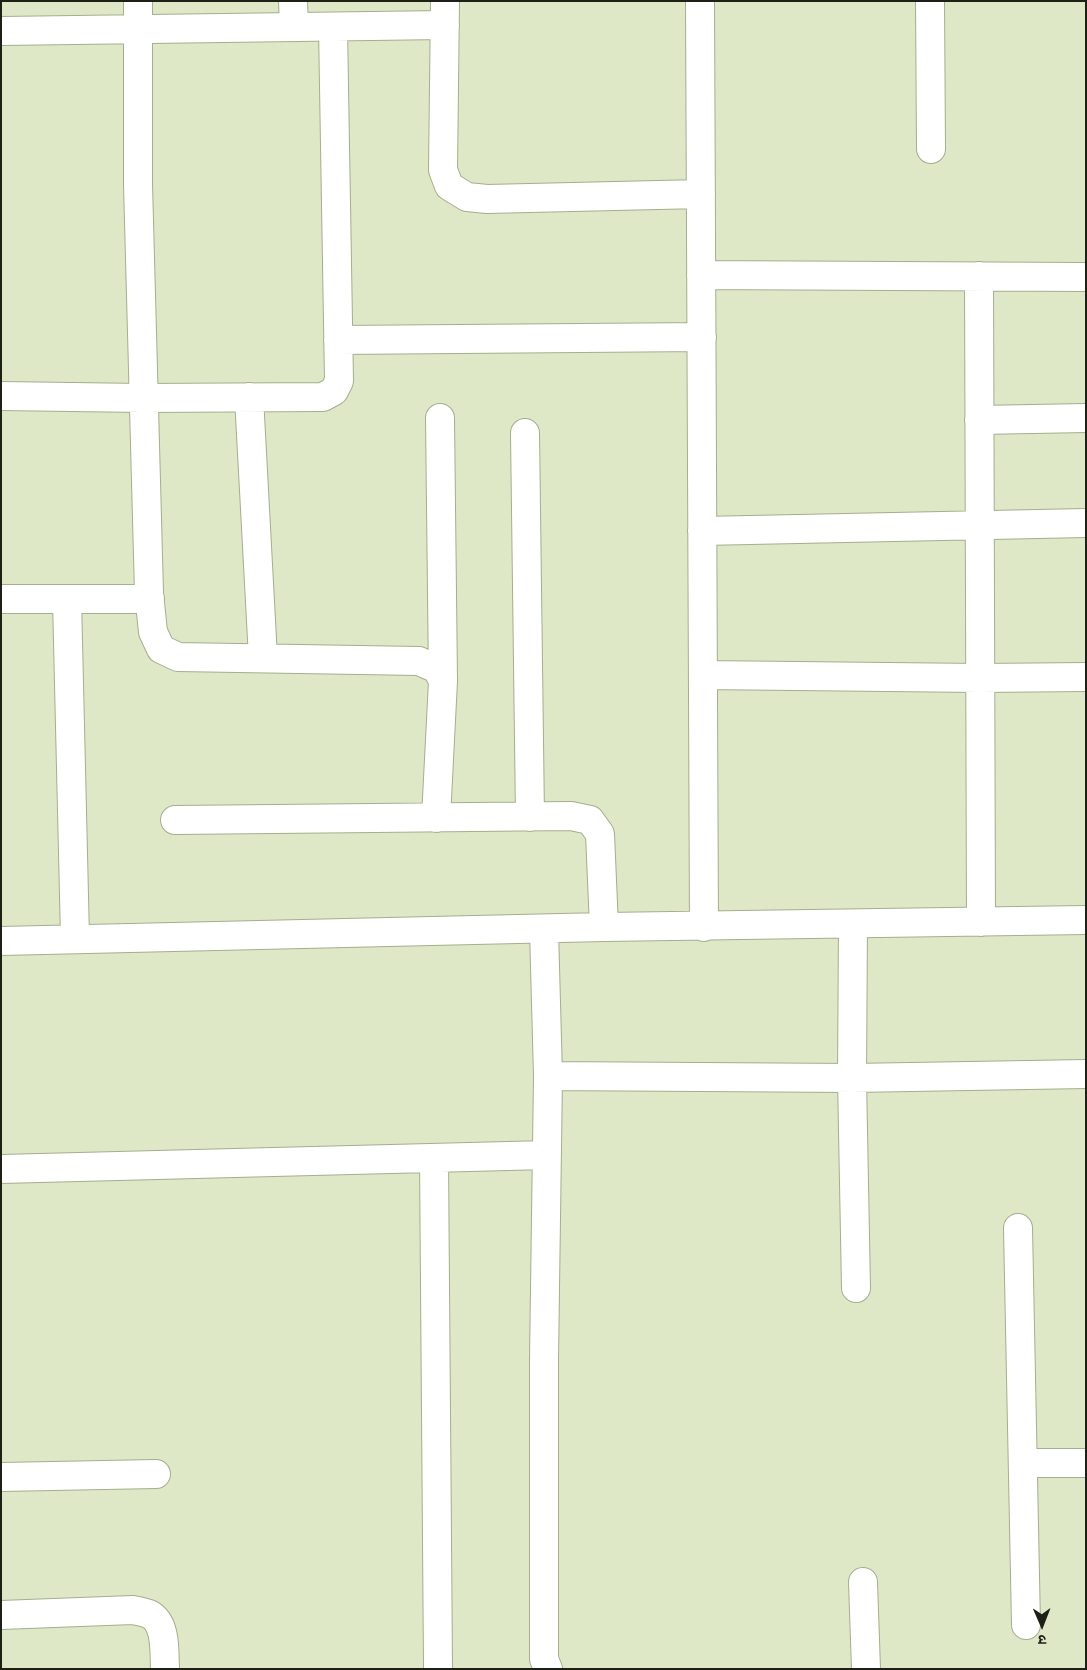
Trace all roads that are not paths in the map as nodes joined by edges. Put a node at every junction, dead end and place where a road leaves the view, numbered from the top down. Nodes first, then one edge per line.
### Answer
1 (138, 1) edge
2 (700, 1) edge
3 (930, 1) edge
4 (445, 13) edge
5 (294, 14) edge
6 (333, 26) junction
7 (138, 29) junction
8 (1, 31) edge
9 (931, 148) dead end
10 (701, 194) junction
11 (701, 275) junction
12 (979, 276) junction
13 (1086, 277) edge
14 (702, 337) junction
15 (338, 340) junction
16 (1, 396) edge
17 (248, 397) junction
18 (143, 398) junction
19 (440, 418) dead end
20 (1086, 418) edge
21 (979, 420) junction
22 (525, 433) dead end
23 (1086, 523) edge
24 (979, 524) junction
25 (702, 530) junction
26 (1, 598) edge
27 (67, 599) junction
28 (150, 599) junction
29 (263, 658) junction
30 (703, 675) junction
31 (1086, 677) edge
32 (980, 678) junction
33 (443, 681) junction
34 (530, 817) junction
35 (436, 818) junction
36 (175, 820) dead end
37 (1086, 920) edge
38 (981, 922) junction
39 (853, 924) junction
40 (604, 927) junction
41 (704, 927) junction
42 (544, 930) junction
43 (75, 938) junction
44 (1, 941) edge
45 (1086, 1074) edge
46 (548, 1076) junction
47 (852, 1078) junction
48 (547, 1156) junction
49 (434, 1158) junction
50 (1, 1169) edge
51 (1018, 1228) dead end
52 (856, 1288) dead end
53 (1023, 1463) junction
54 (1086, 1463) edge
55 (156, 1474) dead end
56 (1, 1477) edge
57 (863, 1582) dead end
58 (1, 1615) edge
59 (1026, 1625) dead end
60 (438, 1667) dead end
61 (165, 1669) edge
62 (548, 1669) edge
63 (866, 1669) edge

1 - 7 street
2 - 10 street
3 - 9 street
4 - 6 street
4 - 10 street
5 - 6 street
5 - 7 street
6 - 15 street
7 - 8 street
7 - 18 street
10 - 11 street
11 - 12 street
11 - 14 street
12 - 13 street
12 - 21 street
14 - 15 street
14 - 25 street
15 - 17 street
16 - 18 street
17 - 18 street
17 - 29 street
18 - 28 street
19 - 33 street
20 - 21 street
21 - 24 street
22 - 34 street
23 - 24 street
24 - 25 street
24 - 32 street
25 - 30 street
26 - 27 street
27 - 28 street
27 - 43 street
28 - 29 street
29 - 33 street
30 - 32 street
30 - 41 street
31 - 32 street
32 - 38 street
33 - 35 street
34 - 35 street
34 - 40 street
35 - 36 street
37 - 38 street
38 - 39 street
39 - 41 street
39 - 47 street
40 - 41 street
40 - 42 street
42 - 43 street
42 - 46 street
43 - 44 street
45 - 47 street
46 - 47 street
46 - 48 street
47 - 52 street
48 - 49 street
48 - 62 street
49 - 50 street
49 - 60 street
51 - 53 street
53 - 54 street
53 - 59 street
55 - 56 street
57 - 63 street
58 - 61 street

